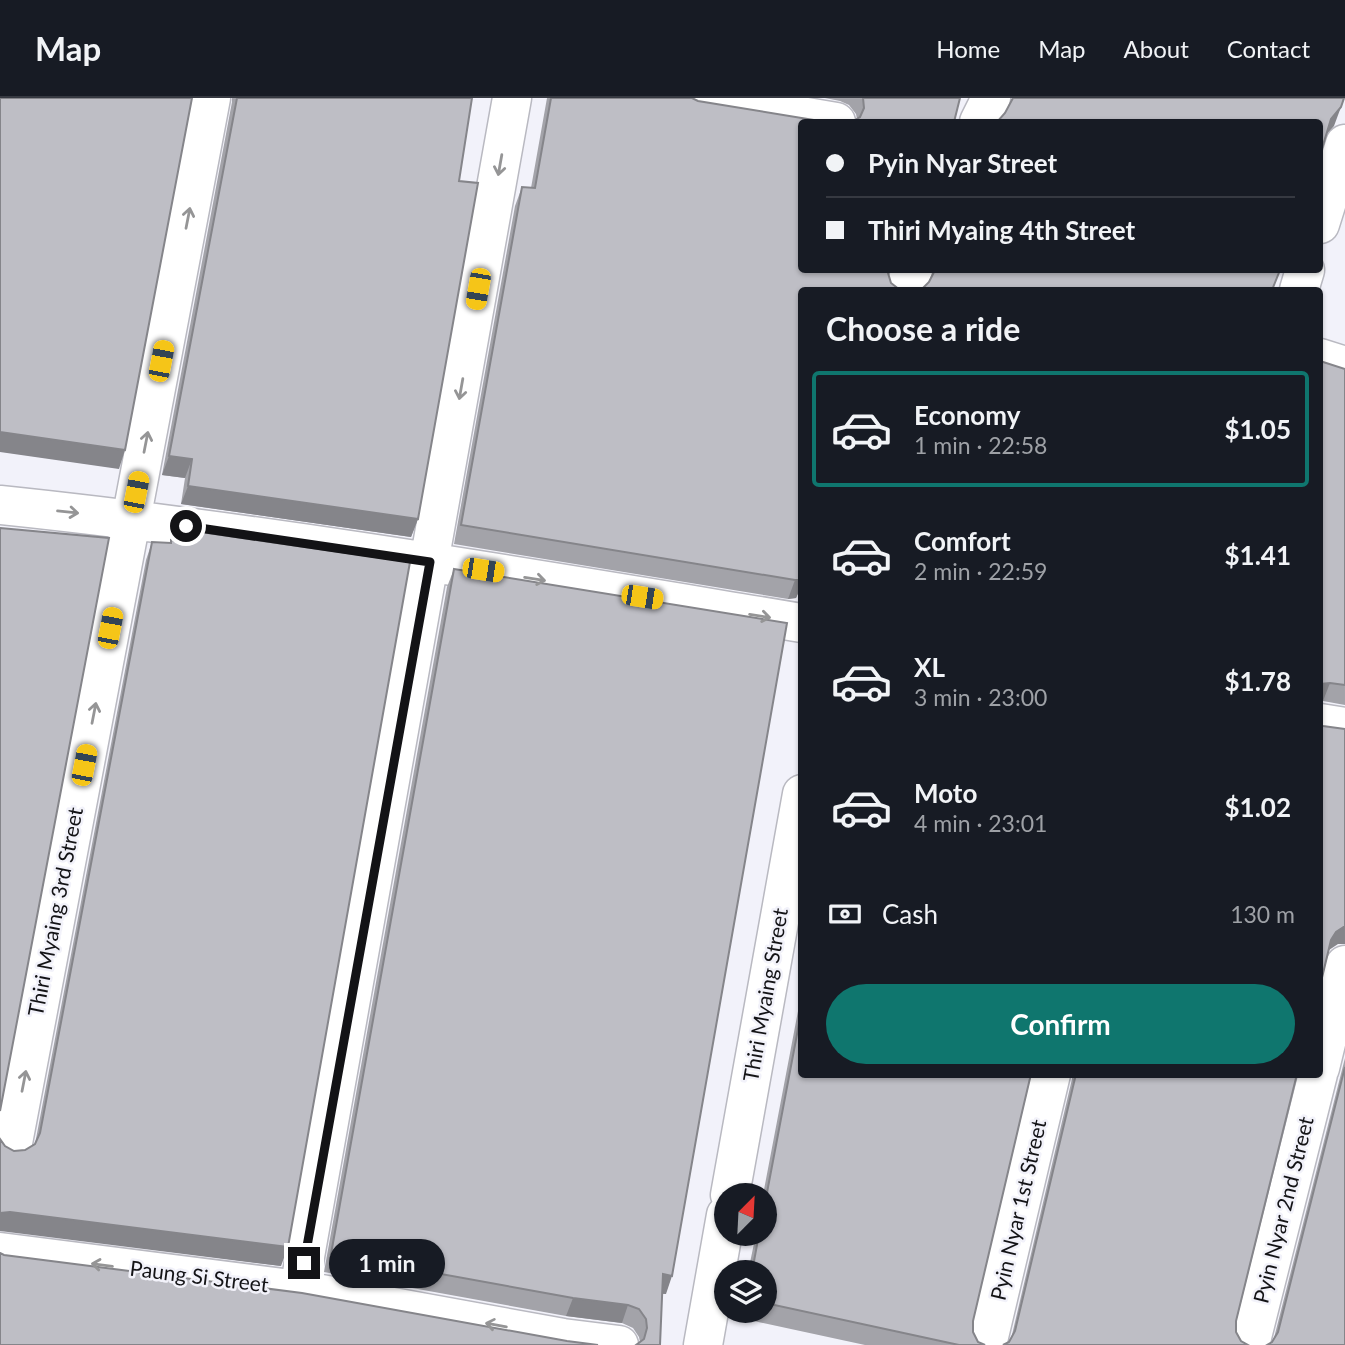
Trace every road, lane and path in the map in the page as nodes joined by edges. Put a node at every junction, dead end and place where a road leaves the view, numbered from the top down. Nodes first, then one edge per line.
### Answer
1 (211, 98) edge
2 (512, 98) edge
3 (695, 98) edge
4 (991, 98) edge
5 (818, 119) edge
6 (980, 119) edge
7 (1345, 144) edge
8 (1323, 214) edge
9 (1323, 359) edge
10 (1345, 366) edge
11 (0, 505) edge
12 (131, 518) junction
13 (430, 562) junction
14 (798, 622) edge
15 (1323, 723) edge
16 (1345, 727) edge
17 (798, 816) edge
18 (1345, 965) edge
19 (1323, 1056) edge
20 (1050, 1078) edge
21 (1317, 1078) edge
22 (12, 1148) edge
23 (732, 1183) edge
24 (721, 1246) edge
25 (0, 1252) edge
26 (299, 1290) junction
27 (618, 1345) edge
28 (703, 1345) edge
29 (987, 1345) edge
30 (1251, 1345) edge

12 -> 1 street, Thiri Myaing 3rd Street
2 -> 13 street
3 - 5 street
4 - 6 street
7 - 8 street
9 - 10 street
11 -> 12 street
12 - 13 street
22 -> 12 street, Thiri Myaing 3rd Street
13 -> 14 street
13 - 26 street
15 - 16 street
17 - 23 street, Thiri Myaing Street
18 - 19 street
20 - 29 street, Pyin Nyar 1st Street
21 - 30 street, Pyin Nyar 2nd Street
24 - 28 street
26 -> 25 street, Paung Si Street
27 -> 26 street, Paung Si Street

